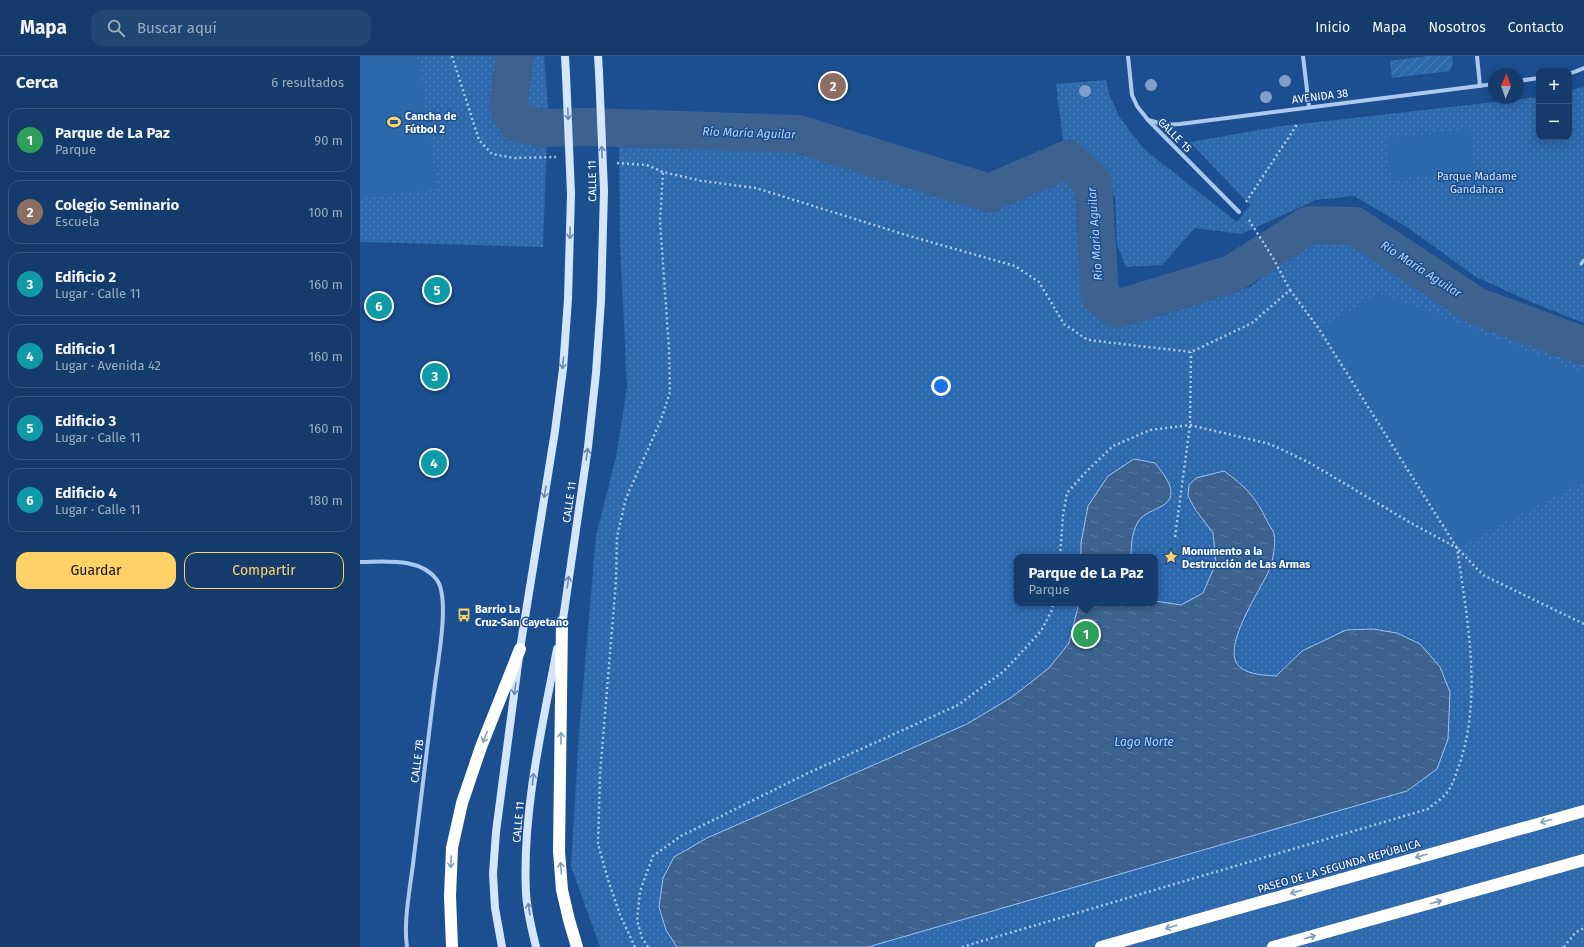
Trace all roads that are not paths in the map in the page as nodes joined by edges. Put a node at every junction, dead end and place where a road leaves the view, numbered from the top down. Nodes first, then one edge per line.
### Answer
1 (565, 56) edge
2 (598, 56) edge
3 (1128, 56) edge
4 (1303, 56) edge
5 (1477, 56) edge
6 (1584, 68) edge
7 (1572, 73) edge
8 (1536, 78) edge
9 (1524, 80) edge
10 (1488, 85) edge
11 (1480, 86) junction
12 (1309, 107) junction
13 (1148, 120) junction
14 (1239, 212) road end
15 (1584, 260) edge
16 (1581, 264) dead end
17 (360, 562) edge
18 (562, 622) junction
19 (520, 649) junction
20 (1584, 811) edge
21 (1584, 861) edge
22 (407, 947) edge
23 (452, 947) edge
24 (502, 947) edge
25 (536, 947) edge
26 (577, 947) edge
27 (1101, 947) edge
28 (1273, 947) edge

1 -> 19 main road, CALLE 11, bridge
18 -> 2 main road, CALLE 11, bridge
3 - 13 street, CALLE 15
4 - 12 street
5 - 11 street
6 - 7 street
8 - 9 street
10 - 11 street, AVENIDA 38
11 - 12 street, AVENIDA 38
12 - 13 street, AVENIDA 38
13 - 14 street, CALLE 15
15 - 16 lane
17 - 22 street, CALLE 7B
25 -> 18 main road, CALLE 11
26 -> 18 highway
19 -> 23 highway
19 -> 24 main road, CALLE 11
20 -> 27 highway, PASEO DE LA SEGUNDA REPÚBLICA
28 -> 21 highway

